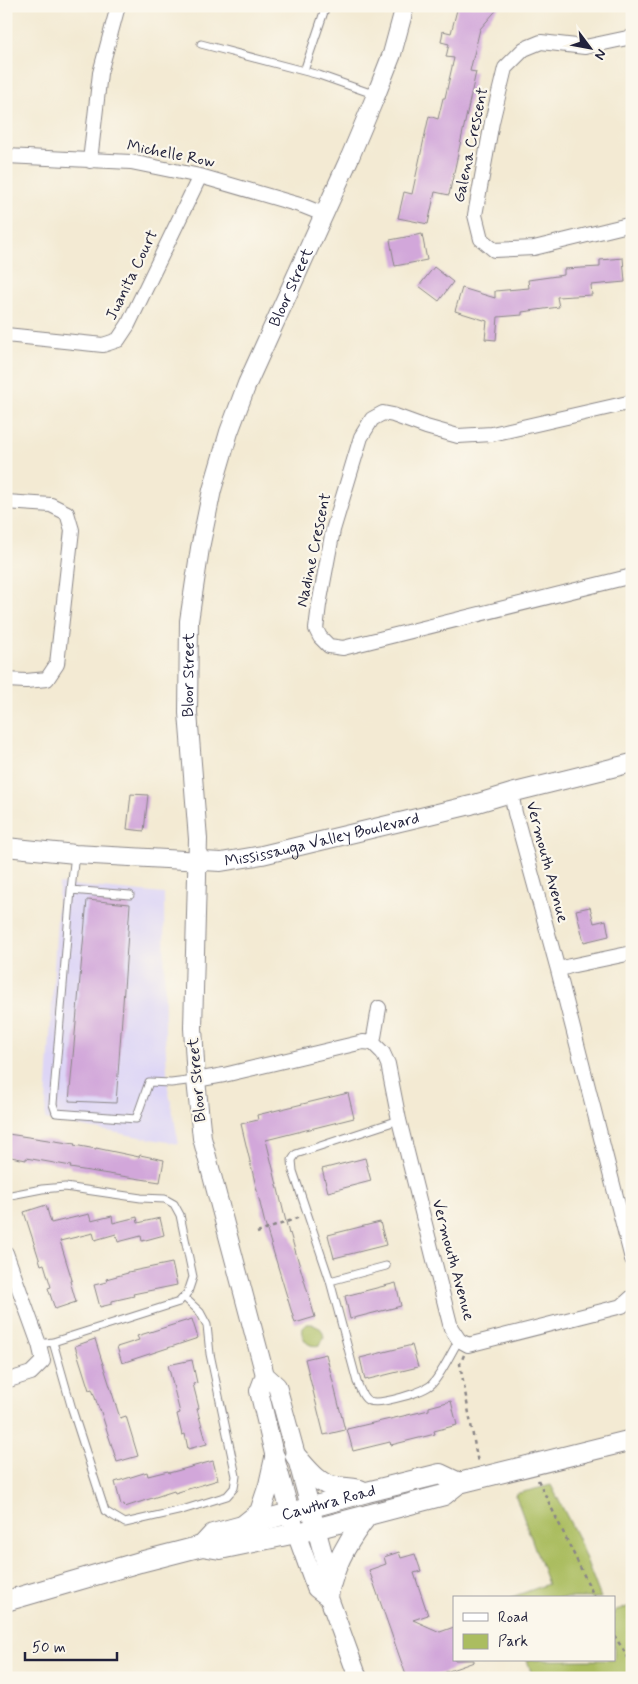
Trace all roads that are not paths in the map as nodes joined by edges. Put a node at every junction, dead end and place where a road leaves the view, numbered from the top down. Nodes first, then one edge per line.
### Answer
1 (118, 6) edge
2 (326, 6) edge
3 (405, 6) edge
4 (632, 37) edge
5 (201, 44) dead end
6 (304, 71) junction
7 (376, 95) junction
8 (6, 156) edge
9 (90, 161) junction
10 (200, 176) junction
11 (323, 214) junction
12 (632, 224) edge
13 (6, 335) edge
14 (632, 402) edge
15 (6, 502) edge
16 (632, 576) edge
17 (6, 680) edge
18 (632, 763) edge
19 (512, 792) junction
20 (6, 847) edge
21 (75, 854) junction
22 (197, 861) junction
23 (71, 890) junction
24 (130, 895) dead end
25 (632, 953) edge
26 (558, 970) junction
27 (379, 1008) dead end
28 (372, 1043) junction
29 (196, 1080) junction
30 (399, 1120) junction
31 (6, 1196) edge
32 (6, 1253) edge
33 (632, 1259) edge
34 (386, 1266) dead end
35 (330, 1281) junction
36 (184, 1297) junction
37 (632, 1297) edge
38 (54, 1342) junction
39 (463, 1342) junction
40 (39, 1344) junction
41 (265, 1375) junction
42 (6, 1381) edge
43 (632, 1440) edge
44 (295, 1455) junction
45 (275, 1458) junction
46 (459, 1483) junction
47 (367, 1492) junction
48 (300, 1510) junction
49 (368, 1515) junction
50 (245, 1524) junction
51 (306, 1531) junction
52 (202, 1546) junction
53 (330, 1591) junction
54 (6, 1601) edge
55 (358, 1678) edge

1 - 9 street
2 - 6 lane
3 - 7 street, Bloor Street
4 - 12 street, Galena Crescent
5 - 6 lane
6 - 7 lane
7 - 11 street, Bloor Street
8 - 9 street, Michelle Row
9 - 10 street, Michelle Row
10 - 11 street, Michelle Row
10 - 13 street, Juanita Court
11 - 22 street, Bloor Street
14 - 16 street, Nadine Crescent
15 - 17 street
18 - 19 street, Mississauga Valley Boulevard
19 - 22 street, Mississauga Valley Boulevard
19 - 26 street, Vermouth Avenue
20 - 21 street, Mississauga Valley Boulevard
21 - 22 street, Mississauga Valley Boulevard
21 - 23 lane
22 - 29 street, Bloor Street
23 - 24 lane
23 - 29 lane
25 - 26 street
26 - 33 street, Vermouth Avenue
27 - 28 street
28 - 29 street
28 - 30 street, Vermouth Avenue
29 - 41 street, Bloor Street
30 - 35 lane
30 - 39 street, Vermouth Avenue
31 - 36 lane
32 - 40 street
34 - 35 lane
35 - 39 lane
36 - 38 lane
36 - 38 lane
37 - 39 street, Vermouth Avenue
38 - 40 lane
40 - 42 street
41 - 44 street, Bloor Street
41 - 45 street, Bloor Street
43 - 46 main road, Cawthra Road
44 - 47 main road
44 - 48 street, Bloor Street
45 - 48 street, Bloor Street
45 - 50 main road
46 - 47 main road, Cawthra Road
46 - 49 main road, Cawthra Road
47 - 48 main road, Cawthra Road
48 - 50 main road, Cawthra Road
48 - 51 street, Bloor Street
49 - 51 main road, Cawthra Road
49 - 53 main road
50 - 52 main road, Cawthra Road
51 - 52 main road, Cawthra Road
51 - 53 street, Bloor Street
52 - 54 main road, Cawthra Road
53 - 55 street, Bloor Street

